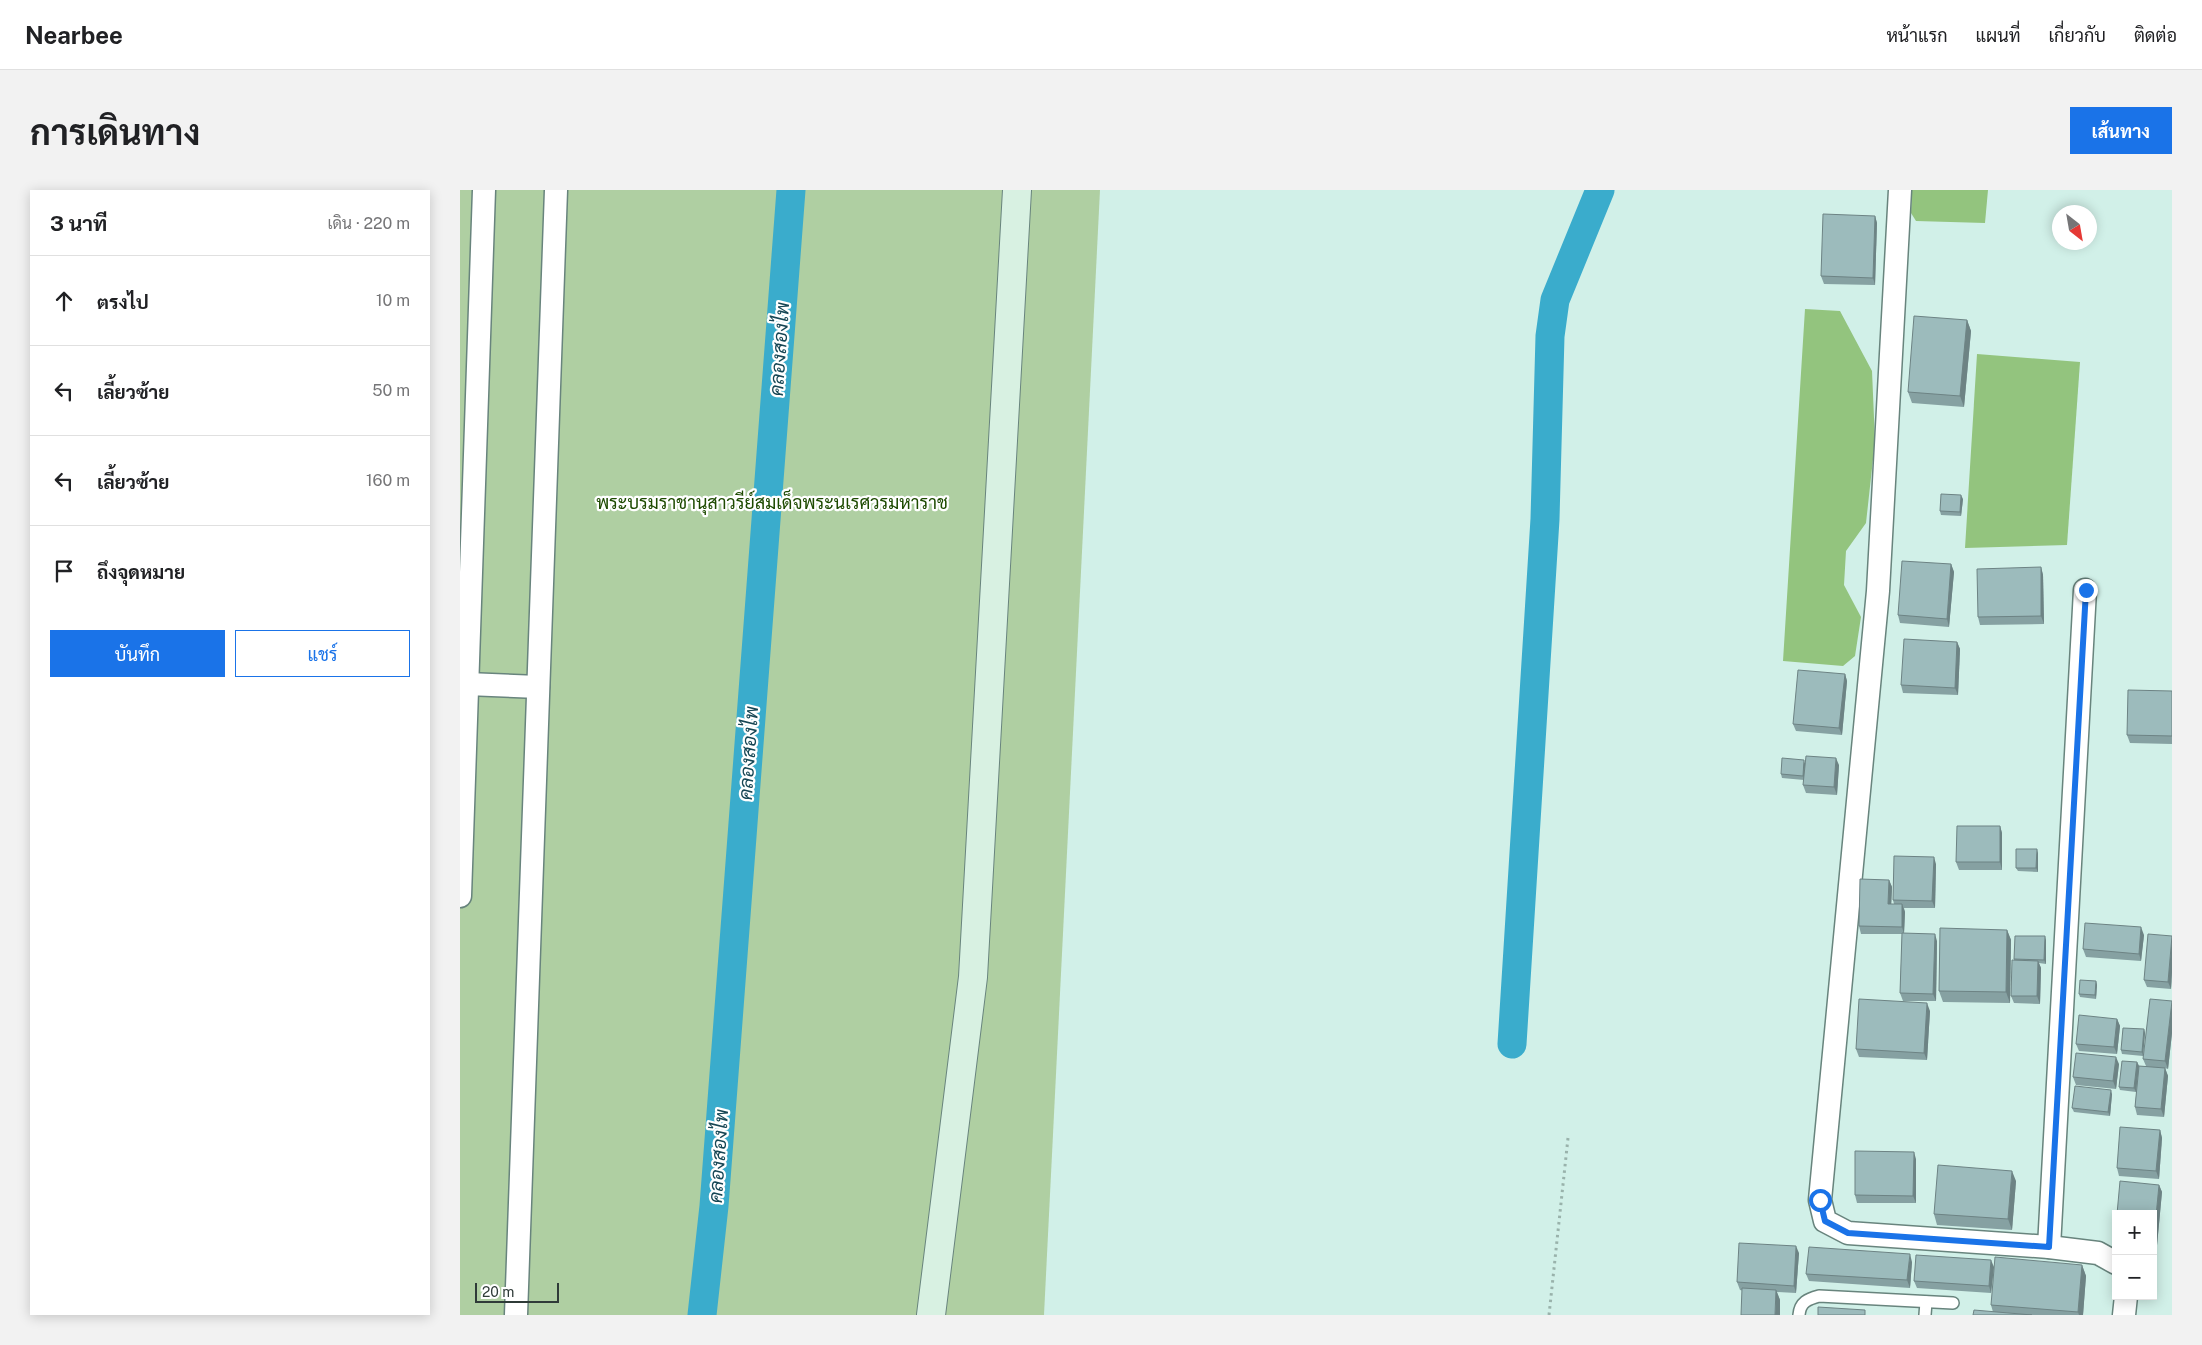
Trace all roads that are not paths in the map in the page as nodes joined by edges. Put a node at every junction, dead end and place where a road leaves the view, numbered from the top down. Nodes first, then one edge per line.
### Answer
1 (484, 190) edge
2 (556, 190) edge
3 (1017, 190) edge
4 (1900, 190) edge
5 (2086, 590) dead end
6 (464, 683) edge
7 (538, 687) junction
8 (460, 896) edge
9 (2049, 1247) junction
10 (2112, 1261) edge
11 (2126, 1300) edge
12 (1926, 1302) junction
13 (1952, 1303) dead end
14 (516, 1315) edge
15 (930, 1315) edge
16 (1800, 1315) edge
17 (1925, 1315) edge
18 (2124, 1315) edge

1 - 6 street
2 - 7 street
3 - 15 street
4 - 9 street
5 - 9 street
6 - 7 street
6 - 8 street
7 - 14 street
9 - 10 street
11 - 18 street
12 - 13 lane
12 - 16 lane
12 - 17 lane

